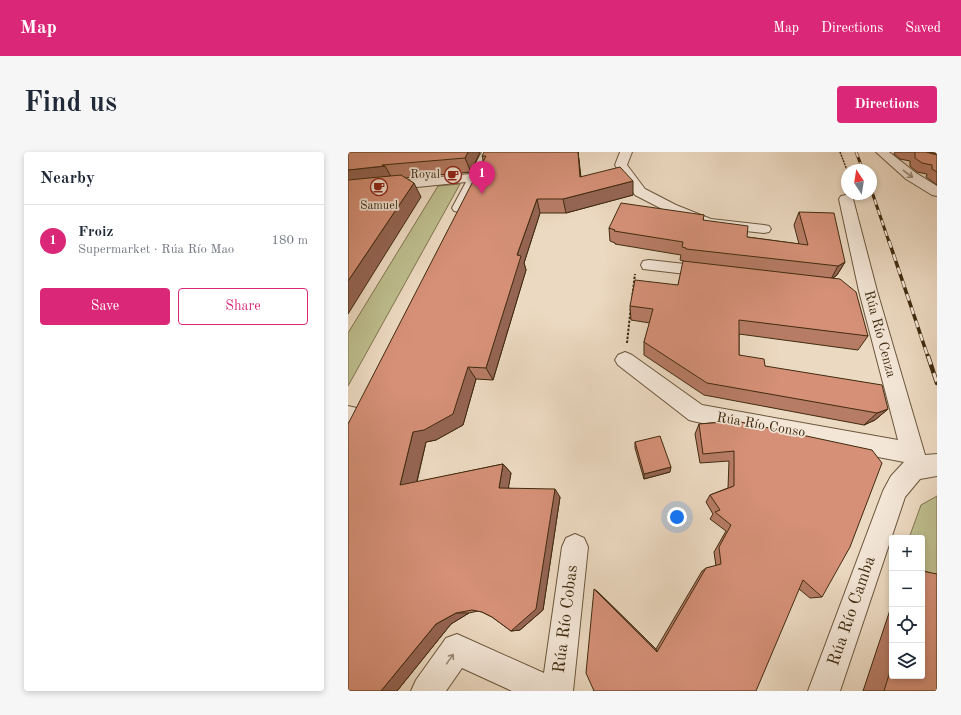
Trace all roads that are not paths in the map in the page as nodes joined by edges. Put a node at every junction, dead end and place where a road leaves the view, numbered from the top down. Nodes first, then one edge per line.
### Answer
1 (488, 152) edge
2 (626, 152) edge
3 (882, 152) edge
4 (475, 177) junction
5 (348, 190) edge
6 (937, 192) edge
7 (846, 200) dead end
8 (454, 219) edge
9 (764, 229) dead end
10 (642, 267) road end
11 (727, 274) edge
12 (625, 360) road end
13 (923, 462) edge
14 (575, 547) dead end
15 (427, 691) edge
16 (547, 691) edge
17 (558, 691) edge
18 (824, 691) edge

1 - 4 street
2 - 9 street
3 -> 6 street
4 - 5 street
4 - 8 street
7 - 13 street, Rúa Río Cenza
10 - 11 street
12 - 13 street, Rúa Río Conso
13 - 18 street, Rúa Río Camba
14 - 17 street, Rúa Río Cobas
15 -> 16 street

